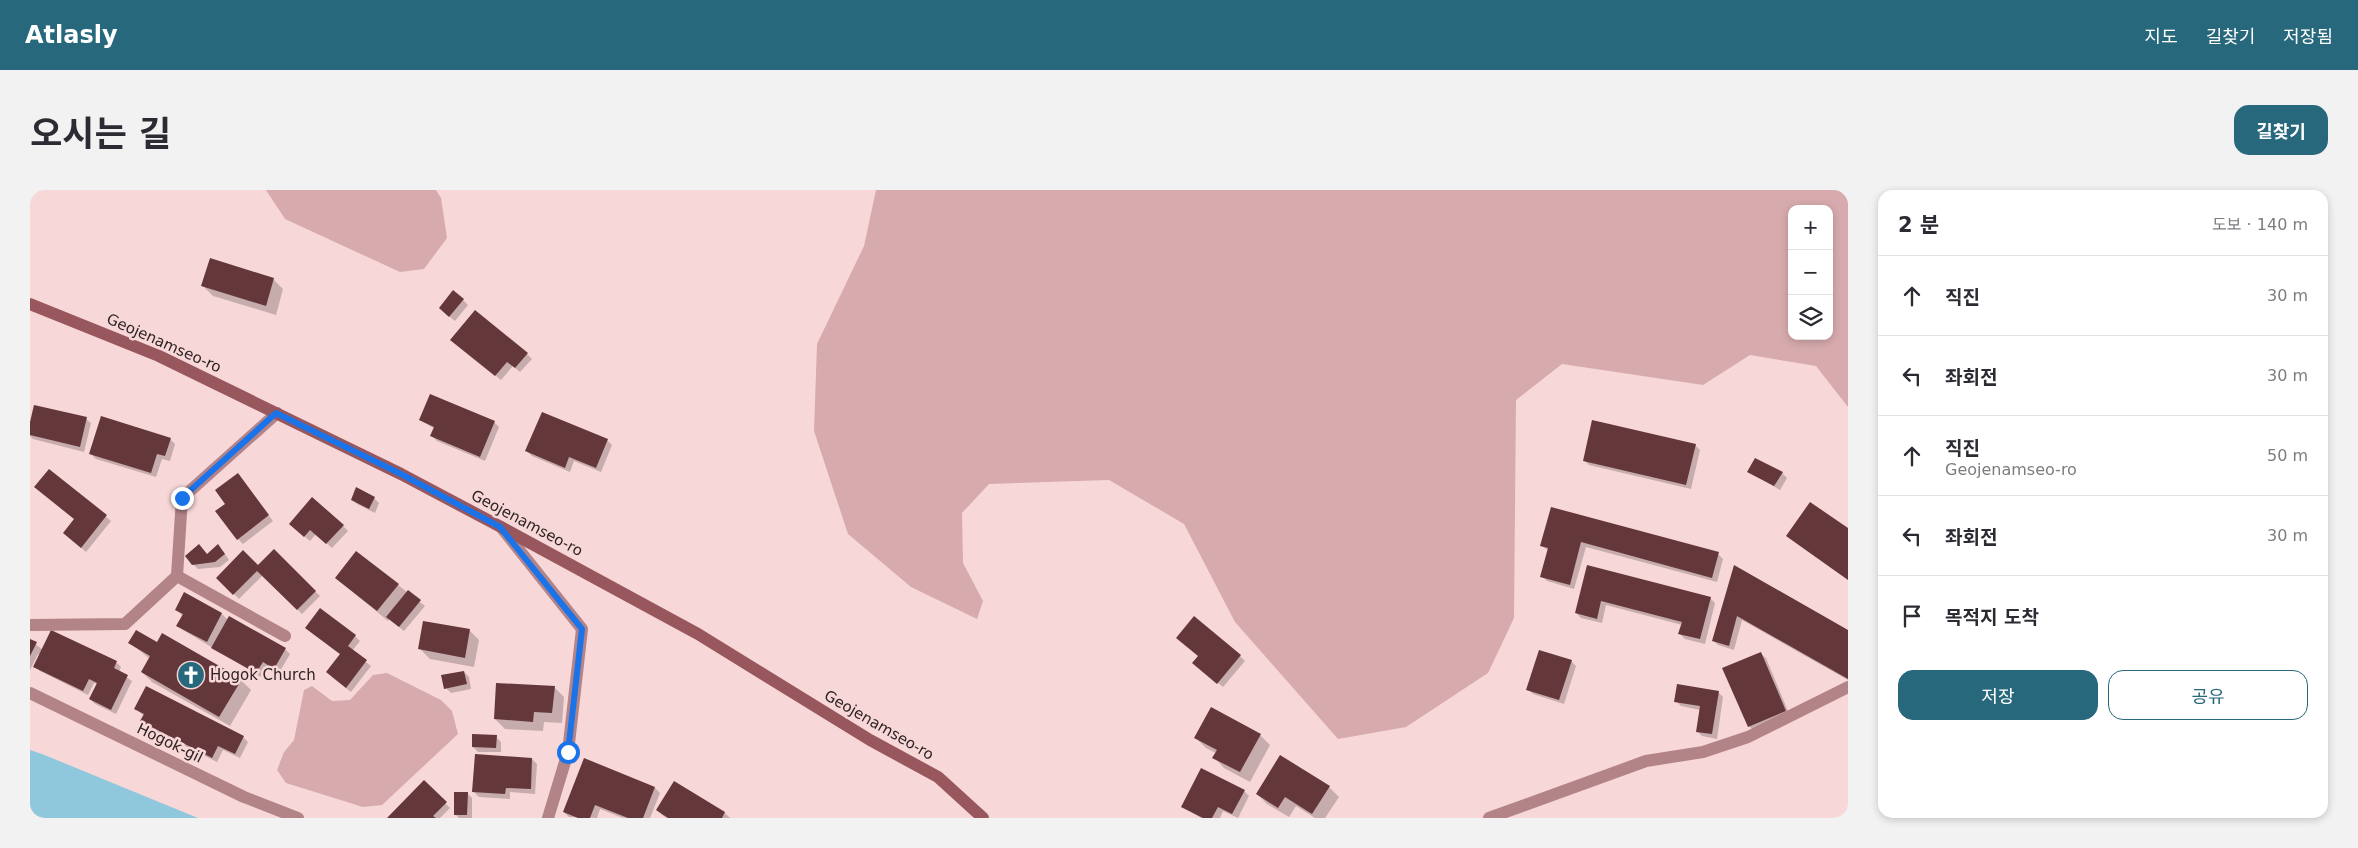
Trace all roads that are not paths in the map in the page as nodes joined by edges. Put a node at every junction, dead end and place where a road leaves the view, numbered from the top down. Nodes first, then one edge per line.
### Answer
1 (30, 304) edge
2 (276, 413) junction
3 (500, 527) junction
4 (177, 576) junction
5 (30, 625) edge
6 (285, 636) dead end
7 (1848, 687) edge
8 (30, 693) edge
9 (298, 818) edge
10 (548, 818) edge
11 (983, 818) edge
12 (1489, 818) edge

1 - 2 main road, Geojenamseo-ro
2 - 3 main road, Geojenamseo-ro
2 - 4 street
3 - 10 street
3 - 11 main road, Geojenamseo-ro
4 - 5 street
4 - 6 street
7 - 12 street
8 - 9 street, Hogok-gil

